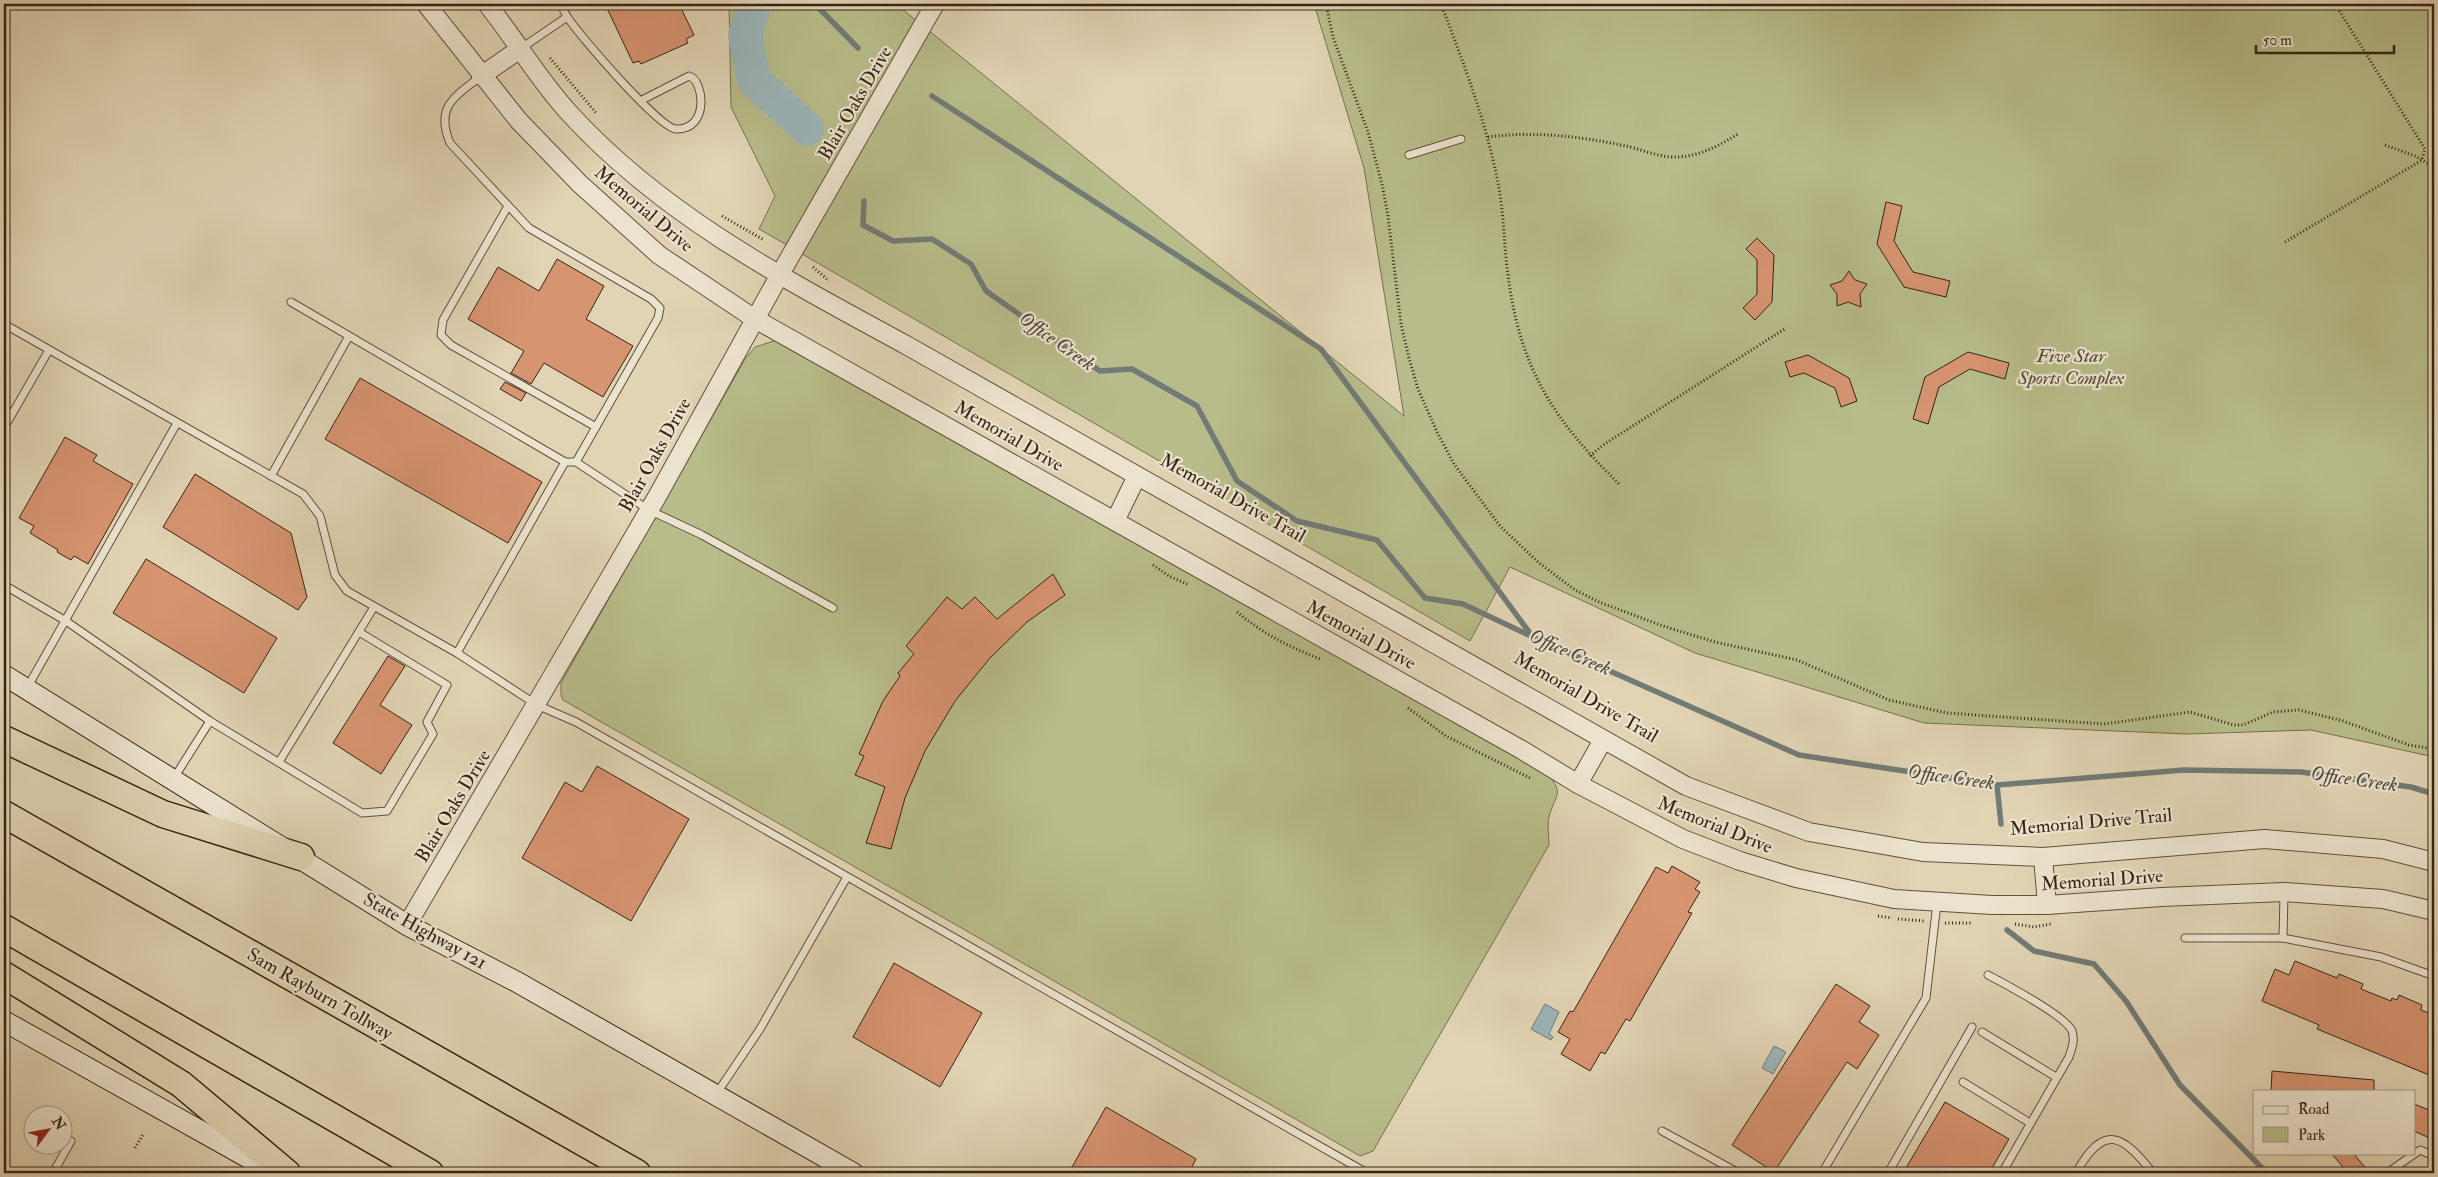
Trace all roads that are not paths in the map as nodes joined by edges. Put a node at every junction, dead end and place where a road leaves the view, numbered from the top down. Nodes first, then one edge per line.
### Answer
1 (426, 4) edge
2 (486, 4) edge
3 (561, 4) edge
4 (935, 4) edge
5 (567, 17) junction
6 (527, 44) junction
7 (481, 76) junction
8 (642, 100) junction
9 (1461, 139) dead end
10 (1410, 155) dead end
11 (508, 206) junction
12 (779, 276) junction
13 (291, 302) dead end
14 (755, 319) junction
15 (4, 324) edge
16 (349, 336) junction
17 (49, 350) junction
18 (177, 423) junction
19 (596, 427) junction
20 (4, 428) edge
21 (566, 462) junction
22 (576, 462) junction
23 (271, 476) junction
24 (1137, 476) junction
25 (649, 510) junction
26 (1115, 521) junction
27 (4, 585) edge
28 (374, 607) junction
29 (833, 608) dead end
30 (66, 621) junction
31 (359, 632) junction
32 (457, 653) junction
33 (4, 675) edge
34 (26, 688) junction
35 (537, 705) junction
36 (210, 721) junction
37 (4, 738) edge
38 (1603, 740) junction
39 (279, 762) junction
40 (172, 780) junction
41 (1578, 784) junction
42 (4, 814) edge
43 (301, 857) junction
44 (2044, 857) junction
45 (2434, 862) edge
46 (847, 877) junction
47 (2284, 892) junction
48 (1938, 902) junction
49 (2047, 905) junction
50 (2434, 911) edge
51 (407, 925) junction
52 (4, 928) edge
53 (2185, 938) dead end
54 (2283, 938) junction
55 (1988, 974) dead end
56 (4, 975) edge
57 (2434, 976) edge
58 (4, 1021) edge
59 (1972, 1027) dead end
60 (1982, 1032) dead end
61 (2056, 1077) junction
62 (1963, 1082) dead end
63 (715, 1095) junction
64 (2030, 1123) junction
65 (1662, 1131) dead end
66 (2417, 1149) edge
67 (64, 1154) edge
68 (2411, 1154) edge
69 (2434, 1156) edge
70 (53, 1173) edge
71 (276, 1173) edge
72 (287, 1173) edge
73 (430, 1173) edge
74 (637, 1173) edge
75 (854, 1173) edge
76 (1366, 1173) edge
77 (1739, 1173) edge
78 (1822, 1173) edge
79 (1888, 1173) edge
80 (2002, 1173) edge
81 (2076, 1173) edge
82 (2153, 1173) edge
83 (2387, 1173) edge

1 - 7 street, Memorial Drive
2 - 6 street, Memorial Drive
3 - 5 lane
4 - 12 street, Blair Oaks Drive
5 - 6 lane
5 - 8 lane
6 - 7 street
6 - 12 street, Memorial Drive
7 - 11 lane
7 - 14 street, Memorial Drive
8 - 8 lane
9 - 10 lane
11 - 19 lane
11 - 19 lane
12 - 14 street, Blair Oaks Drive
12 - 24 street, Memorial Drive
13 - 16 lane
14 - 25 street, Blair Oaks Drive
14 - 26 street, Memorial Drive
15 - 17 lane
16 - 21 lane
16 - 23 lane
17 - 18 lane
17 - 20 lane
18 - 23 lane
18 - 30 lane
19 - 22 lane
21 - 22 lane
21 - 32 lane
22 - 25 lane
23 - 28 lane
24 - 26 street
24 - 38 street, Memorial Drive
25 - 29 lane
25 - 35 street, Blair Oaks Drive
26 - 41 street, Memorial Drive
27 - 30 lane
28 - 31 lane
28 - 32 lane
30 - 34 lane
30 - 36 lane
31 - 39 lane
31 - 39 lane
32 - 35 lane
33 - 34 main road, State Highway 121
34 - 40 main road, State Highway 121
35 - 46 lane
35 - 51 street, Blair Oaks Drive
36 - 39 lane
36 - 40 lane
37 - 43 highway
38 - 41 street
38 - 44 street, Memorial Drive
40 - 43 main road, State Highway 121
41 - 48 street, Memorial Drive
42 - 74 highway, Sam Rayburn Tollway
43 - 51 main road, State Highway 121
44 - 45 street, Memorial Drive
44 - 49 street
46 - 63 lane
46 - 76 lane
47 - 49 street, Memorial Drive
47 - 50 street, Memorial Drive
47 - 54 lane
48 - 49 street, Memorial Drive
48 - 78 lane
51 - 63 main road, State Highway 121
52 - 73 highway
53 - 54 lane
54 - 57 lane
55 - 61 lane
56 - 72 highway
58 - 71 main road
59 - 79 lane
60 - 61 lane
61 - 64 lane
62 - 64 lane
63 - 75 main road, State Highway 121
64 - 80 lane
65 - 77 lane
66 - 69 lane
67 - 70 lane
68 - 83 lane
81 - 82 lane

